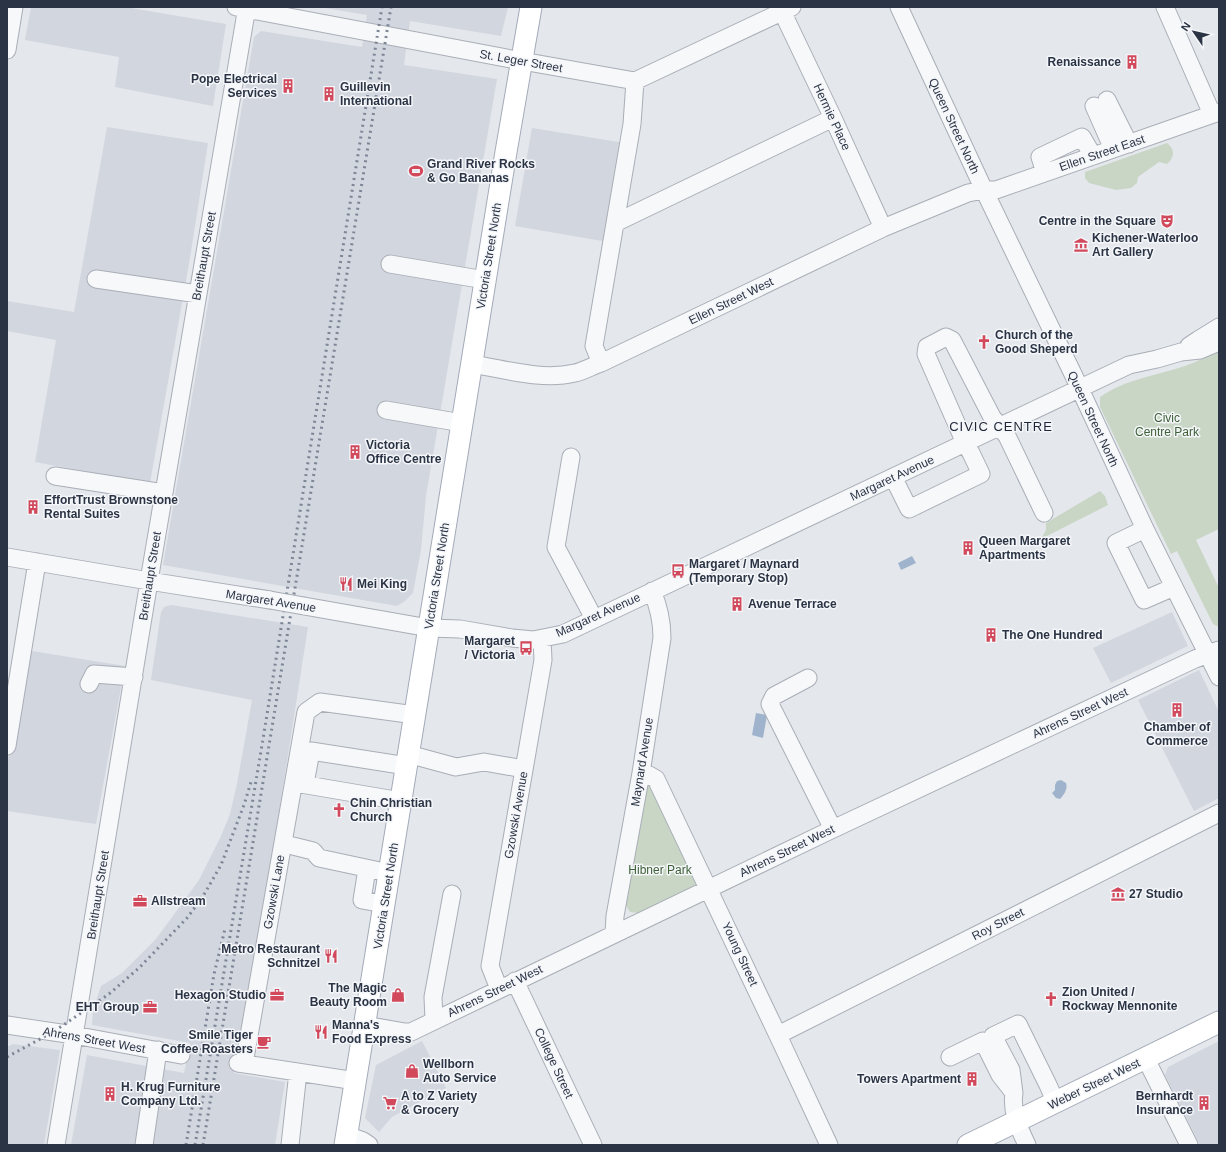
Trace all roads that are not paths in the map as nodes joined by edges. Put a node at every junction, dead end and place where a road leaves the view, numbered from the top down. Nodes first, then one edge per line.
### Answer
1 (14, 7) edge
2 (531, 7) edge
3 (899, 7) edge
4 (1165, 7) edge
5 (244, 8) edge
6 (785, 9) edge
7 (7, 50) edge
8 (522, 61) junction
9 (635, 81) junction
10 (1216, 113) edge
11 (833, 118) junction
12 (1129, 144) junction
13 (1113, 149) junction
14 (984, 190) junction
15 (615, 223) junction
16 (883, 228) junction
17 (390, 264) dead end
18 (96, 279) dead end
19 (485, 280) junction
20 (198, 294) junction
21 (1219, 328) edge
22 (1219, 342) edge
23 (1181, 352) junction
24 (601, 363) junction
25 (471, 364) junction
26 (1079, 389) junction
27 (386, 410) dead end
28 (462, 423) junction
29 (999, 427) junction
30 (964, 444) junction
31 (571, 457) dead end
32 (56, 476) dead end
33 (893, 477) junction
34 (164, 493) junction
35 (1044, 513) dead end
36 (1146, 529) junction
37 (7, 557) edge
38 (36, 562) junction
39 (149, 581) junction
40 (1174, 587) junction
41 (652, 591) junction
42 (594, 619) junction
43 (429, 628) junction
44 (542, 639) junction
45 (1213, 652) edge
46 (1219, 677) edge
47 (134, 678) junction
48 (808, 678) dead end
49 (89, 684) dead end
50 (414, 715) junction
51 (7, 746) edge
52 (407, 760) junction
53 (524, 769) junction
54 (641, 773) junction
55 (299, 783) junction
56 (401, 801) junction
57 (1219, 813) edge
58 (833, 829) junction
59 (293, 846) dead end
60 (367, 868) junction
61 (389, 873) junction
62 (708, 889) junction
63 (452, 894) dead end
64 (384, 904) junction
65 (614, 934) junction
66 (515, 981) junction
67 (499, 989) junction
68 (434, 1020) junction
69 (1219, 1022) edge
70 (7, 1025) edge
71 (365, 1025) junction
72 (74, 1035) junction
73 (778, 1036) junction
74 (158, 1050) junction
75 (181, 1055) dead end
76 (950, 1057) dead end
77 (1146, 1059) junction
78 (298, 1072) junction
79 (356, 1081) junction
80 (1014, 1093) junction
81 (1056, 1103) junction
82 (1016, 1122) junction
83 (346, 1140) edge
84 (56, 1145) edge
85 (144, 1145) edge
86 (290, 1145) edge
87 (369, 1145) edge
88 (593, 1145) edge
89 (829, 1145) edge
90 (968, 1145) edge
91 (1027, 1145) edge
92 (1189, 1145) edge

1 - 7 street
2 - 8 main road, Victoria Street North
3 - 14 street, Queen Street North
4 - 10 street
5 - 8 street, St. Leger Street
5 - 20 street, Breithaupt Street
6 - 9 street
6 - 11 street, Hermie Place
8 - 9 street, St. Leger Street
8 - 19 main road, Victoria Street North
9 - 15 street
10 - 12 street, Ellen Street East
11 - 15 street
11 - 16 street, Hermie Place
12 - 13 street, Ellen Street East
12 - 13 street
13 - 14 street, Ellen Street East
14 - 16 street, Ellen Street West
14 - 26 street, Queen Street North
15 - 24 street
16 - 24 street, Ellen Street West
17 - 19 street
18 - 20 street
19 - 25 main road, Victoria Street North
20 - 34 street, Breithaupt Street
21 - 23 street
22 - 23 street
23 - 26 street, Margaret Avenue
24 - 25 street, Ellen Street West
25 - 28 main road, Victoria Street North
26 - 29 street, Margaret Avenue
26 - 36 street, Queen Street North
27 - 28 street
28 - 43 main road, Victoria Street North
29 - 30 street, Margaret Avenue
29 - 30 street
29 - 35 street
30 - 33 street, Margaret Avenue
30 - 33 street
31 - 42 street
32 - 34 street
33 - 41 street, Margaret Avenue
34 - 39 street, Breithaupt Street
36 - 40 street, Queen Street North
36 - 40 street
37 - 38 street, Margaret Avenue
38 - 39 street, Margaret Avenue
38 - 51 street
39 - 43 street, Margaret Avenue, bridge
39 - 47 street, Breithaupt Street
40 - 45 street, Queen Street North
41 - 42 street, Margaret Avenue
41 - 54 street, Maynard Avenue
42 - 44 street, Margaret Avenue
43 - 44 street, Margaret Avenue
43 - 50 main road, Victoria Street North
44 - 53 street, Gzowski Avenue
45 - 46 street, Queen Street North
45 - 58 street, Ahrens Street West
47 - 49 street
47 - 72 street, Breithaupt Street
48 - 58 street
50 - 52 main road, Victoria Street North
50 - 55 street, Gzowski Lane
52 - 53 street
52 - 55 street
52 - 56 main road, Victoria Street North
53 - 67 street, Gzowski Avenue
54 - 62 street, Young Street
54 - 65 street, Maynard Avenue
55 - 56 street
55 - 78 street, Gzowski Lane
56 - 61 main road, Victoria Street North
57 - 73 street, Roy Street
58 - 62 street, Ahrens Street West
59 - 60 street
60 - 61 street
60 - 64 street
61 - 64 main road, Victoria Street North
62 - 65 street, Ahrens Street West
62 - 73 street, Young Street
63 - 68 street
64 - 71 main road, Victoria Street North
65 - 66 street, Ahrens Street West
66 - 67 street, Ahrens Street West
66 - 88 street, College Street
67 - 68 street, Ahrens Street West
68 - 71 street, Ahrens Street West
69 - 77 main road, Weber Street West
70 - 72 street, Ahrens Street West
71 - 79 main road, Victoria Street North
72 - 74 street, Ahrens Street West
72 - 84 street, Breithaupt Street
73 - 89 street, Young Street
74 - 75 street, Ahrens Street West
74 - 85 street
76 - 80 street
77 - 81 main road, Weber Street West
77 - 92 street
78 - 79 street
78 - 86 street
79 - 83 main road, Victoria Street North
80 - 81 street
80 - 82 street
81 - 82 main road, Weber Street West
82 - 90 main road, Weber Street West
82 - 91 street
83 - 87 street

